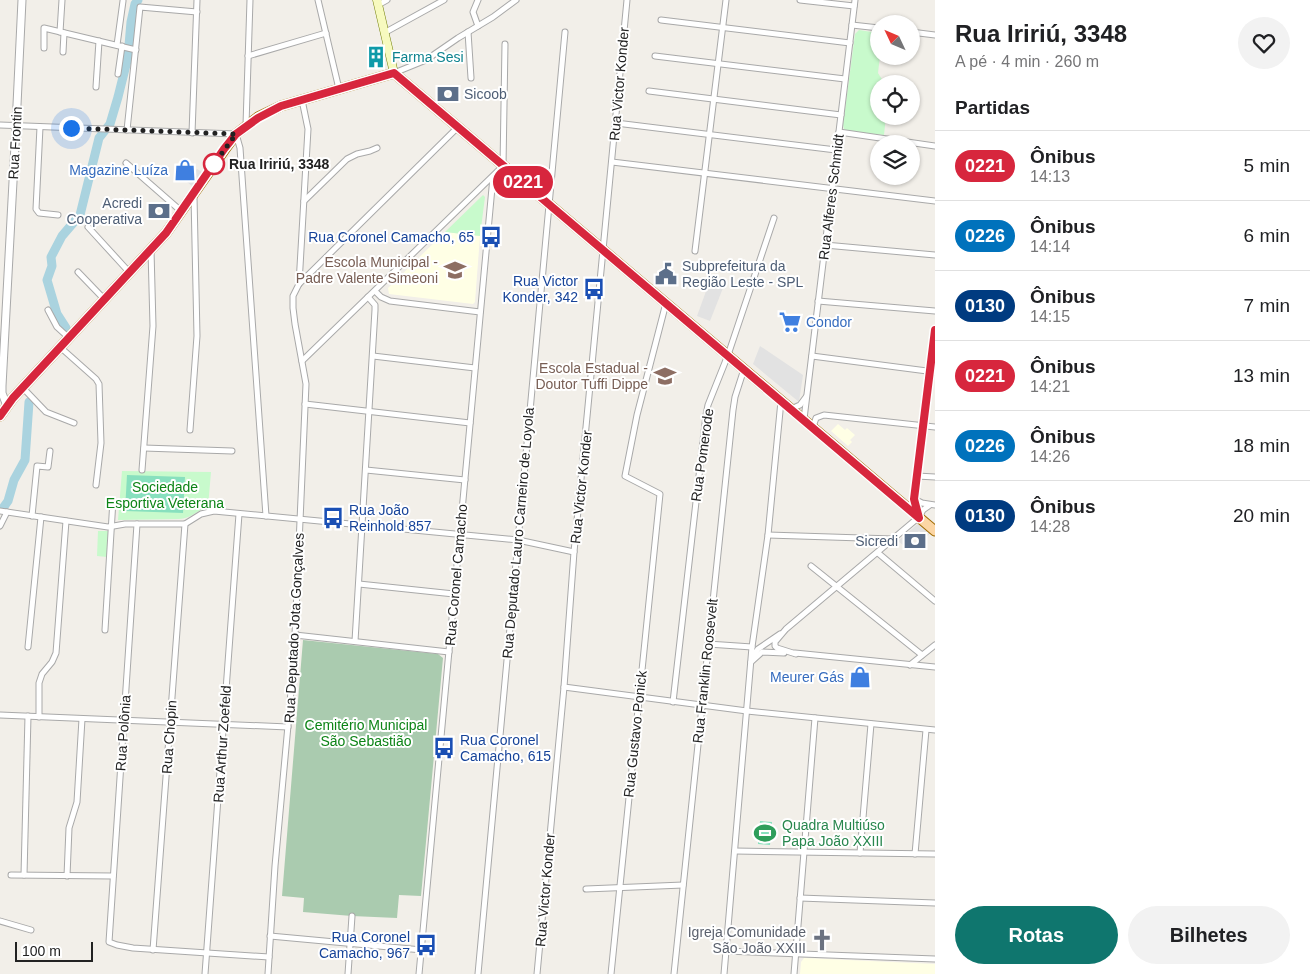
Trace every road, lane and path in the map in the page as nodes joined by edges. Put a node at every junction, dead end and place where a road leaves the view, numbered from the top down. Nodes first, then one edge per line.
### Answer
1 (22, 0) edge
2 (62, 0) edge
3 (197, 0) edge
4 (250, 0) edge
5 (318, 0) edge
6 (387, 0) edge
7 (444, 0) edge
8 (478, 0) edge
9 (516, 0) edge
10 (627, 0) edge
11 (726, 0) edge
12 (800, 0) edge
13 (855, 0) edge
14 (123, 1) edge
15 (377, 3) edge
16 (854, 6) junction
17 (197, 12) junction
18 (660, 20) dead end
19 (852, 25) junction
20 (478, 26) junction
21 (722, 27) junction
22 (870, 27) edge
23 (62, 32) junction
24 (468, 32) junction
25 (565, 32) dead end
26 (326, 33) junction
27 (384, 33) junction
28 (920, 33) edge
29 (935, 35) edge
30 (99, 41) junction
31 (850, 43) junction
32 (505, 44) dead end
33 (126, 47) junction
34 (44, 48) dead end
35 (63, 52) dead end
36 (248, 56) junction
37 (655, 56) dead end
38 (718, 64) junction
39 (394, 73) junction
40 (118, 74) dead end
41 (471, 78) dead end
42 (845, 79) junction
43 (96, 87) dead end
44 (339, 89) junction
45 (648, 92) dead end
46 (714, 99) junction
47 (302, 100) junction
48 (841, 115) junction
49 (616, 124) junction
50 (0, 125) edge
51 (16, 126) junction
52 (246, 126) junction
53 (40, 127) junction
54 (457, 128) junction
55 (127, 130) junction
56 (839, 132) junction
57 (192, 133) junction
58 (236, 134) junction
59 (709, 135) junction
60 (935, 146) edge
61 (377, 148) dead end
62 (836, 150) junction
63 (612, 162) junction
64 (126, 163) dead end
65 (503, 166) junction
66 (705, 173) junction
67 (493, 177) junction
68 (832, 188) junction
69 (194, 193) junction
70 (304, 201) junction
71 (935, 201) edge
72 (549, 204) junction
73 (181, 211) junction
74 (58, 215) dead end
75 (774, 218) dead end
76 (88, 227) dead end
77 (825, 245) junction
78 (151, 249) junction
79 (604, 251) junction
80 (695, 251) dead end
81 (935, 255) edge
82 (78, 272) dead end
83 (130, 273) junction
84 (299, 284) junction
85 (375, 291) junction
86 (368, 297) junction
87 (105, 300) junction
88 (818, 301) junction
89 (666, 303) junction
90 (48, 310) dead end
91 (935, 311) edge
92 (480, 312) junction
93 (935, 330) edge
94 (69, 338) junction
95 (60, 347) junction
96 (728, 355) junction
97 (373, 356) junction
98 (812, 356) junction
99 (302, 361) junction
100 (475, 368) junction
101 (744, 370) junction
102 (932, 371) edge
103 (23, 388) junction
104 (807, 394) junction
105 (781, 401) junction
106 (305, 404) junction
107 (7, 406) junction
108 (792, 409) junction
109 (369, 412) junction
110 (0, 416) edge
111 (804, 419) junction
112 (74, 424) dead end
113 (470, 424) junction
114 (923, 426) junction
115 (813, 427) junction
116 (935, 427) edge
117 (190, 430) dead end
118 (144, 448) junction
119 (232, 451) dead end
120 (50, 452) dead end
121 (142, 470) dead end
122 (366, 470) junction
123 (917, 476) junction
124 (935, 478) edge
125 (465, 480) junction
126 (96, 485) dead end
127 (914, 499) junction
128 (113, 500) dead end
129 (903, 504) junction
130 (933, 505) edge
131 (3, 512) edge
132 (239, 514) junction
133 (32, 516) junction
134 (266, 516) junction
135 (41, 517) junction
136 (919, 518) junction
137 (300, 519) junction
138 (66, 521) junction
139 (137, 524) junction
140 (184, 524) junction
141 (362, 525) junction
142 (0, 526) edge
143 (112, 527) junction
144 (935, 531) edge
145 (460, 535) junction
146 (768, 535) junction
147 (893, 539) junction
148 (518, 540) junction
149 (574, 552) junction
150 (878, 552) junction
151 (811, 566) dead end
152 (359, 584) junction
153 (837, 586) junction
154 (454, 594) junction
155 (935, 600) edge
156 (786, 629) junction
157 (105, 630) dead end
158 (754, 632) junction
159 (295, 635) junction
160 (355, 641) junction
161 (708, 644) junction
162 (935, 645) edge
163 (762, 646) junction
164 (28, 647) dead end
165 (752, 647) junction
166 (449, 652) junction
167 (796, 654) junction
168 (922, 655) junction
169 (751, 661) junction
170 (910, 665) junction
171 (935, 667) edge
172 (564, 687) junction
173 (639, 697) junction
174 (673, 702) junction
175 (702, 706) junction
176 (747, 711) junction
177 (0, 715) edge
178 (28, 716) junction
179 (39, 717) junction
180 (815, 718) junction
181 (82, 719) junction
182 (124, 720) junction
183 (170, 722) junction
184 (223, 724) junction
185 (871, 724) junction
186 (288, 727) junction
187 (926, 730) junction
188 (935, 730) edge
189 (735, 851) junction
190 (804, 852) junction
191 (860, 853) junction
192 (915, 854) junction
193 (935, 854) edge
194 (10, 875) dead end
195 (24, 875) junction
196 (67, 876) junction
197 (113, 876) junction
198 (683, 885) junction
199 (620, 888) junction
200 (586, 889) dead end
201 (800, 898) junction
202 (935, 903) edge
203 (352, 916) dead end
204 (0, 921) edge
205 (31, 930) dead end
206 (270, 936) junction
207 (350, 944) junction
208 (153, 950) junction
209 (422, 950) junction
210 (726, 951) junction
211 (207, 953) junction
212 (796, 954) junction
213 (269, 958) junction
214 (935, 959) edge
215 (205, 974) edge
216 (268, 974) edge
217 (348, 974) edge
218 (419, 974) edge
219 (478, 974) edge
220 (537, 974) edge
221 (611, 974) edge
222 (674, 974) edge
223 (724, 974) edge
224 (794, 974) edge

1 - 51 street, Rua Frontin
2 - 23 street
3 - 17 street
4 - 36 street
5 - 26 street
6 - 15 street
7 - 27 street
8 - 20 street
9 - 20 street
10 - 49 street, Rua Victor Konder
11 - 21 street
12 - 16 street
13 - 16 street, Rua Alferes Schmidt
14 - 33 street
15 - 27 main road
16 - 19 street, Rua Alferes Schmidt
17 - 33 street
17 - 57 street
18 - 21 street
19 - 22 street
19 - 31 street, Rua Alferes Schmidt
20 - 24 street
21 - 31 street
21 - 38 street
23 - 30 street
23 - 34 street
23 - 35 street
24 - 39 street
24 - 41 street
25 - 72 street, Rua Deputado Lauro Carneiro de Loyola
26 - 36 street
26 - 44 street
27 - 39 main road
28 - 29 street
30 - 33 street
30 - 43 street
31 - 42 street, Rua Alferes Schmidt
32 - 65 street
33 - 40 street
33 - 55 street
36 - 52 street
37 - 38 street
38 - 42 street
38 - 46 street
39 - 44 main road
39 - 54 main road
42 - 48 street, Rua Alferes Schmidt
44 - 47 main road
45 - 46 street
46 - 48 street
46 - 59 street
47 - 52 main road
47 - 70 street, Rua Deputado Jota Gonçalves
48 - 56 street, Rua Alferes Schmidt
49 - 59 street
49 - 63 street, Rua Victor Konder
50 - 51 street
51 - 53 street
51 - 107 street, Rua Frontin
52 - 58 main road
53 - 55 street
53 - 74 street
54 - 65 main road
54 - 84 street
55 - 57 street
56 - 60 street
56 - 62 street, Rua Alferes Schmidt
57 - 58 street
58 - 69 main road
58 - 134 street
59 - 62 street
59 - 66 street
61 - 70 street
62 - 68 street, Rua Alferes Schmidt
63 - 66 street
63 - 79 street, Rua Victor Konder
64 - 73 street
65 - 67 street
65 - 72 main road
66 - 68 street
66 - 80 street
67 - 85 street
67 - 92 street, Rua Coronel Camacho
68 - 71 street
68 - 77 street, Rua Alferes Schmidt
69 - 73 main road
69 - 117 street
70 - 84 street, Rua Deputado Jota Gonçalves
72 - 79 main road
72 - 148 street, Rua Deputado Lauro Carneiro de Loyola
73 - 78 main road
75 - 96 street, Rua Pomerode
76 - 83 street
77 - 81 street
77 - 88 street, Rua Alferes Schmidt
78 - 83 main road
78 - 118 street
79 - 89 main road
79 - 149 street, Rua Victor Konder
82 - 87 street
83 - 87 main road
84 - 99 street, Rua Deputado Jota Gonçalves
85 - 86 street
85 - 92 street
86 - 97 street
86 - 99 street
87 - 94 main road
88 - 91 street
88 - 98 street, Rua Alferes Schmidt
89 - 96 main road
89 - 173 street, Rua Gustavo Ponick
90 - 94 street
92 - 100 street, Rua Coronel Camacho
93 - 102 street
94 - 95 main road
95 - 103 main road
95 - 126 street
96 - 101 main road
96 - 174 street, Rua Pomerode
97 - 100 street
97 - 109 street
98 - 102 street
98 - 104 street, Rua Alferes Schmidt
99 - 106 street, Rua Deputado Jota Gonçalves
100 - 113 street, Rua Coronel Camacho
101 - 105 main road
101 - 161 street, Rua Franklin Roosevelt
102 - 114 street
103 - 107 main road
103 - 112 street
104 - 108 street
104 - 111 street, Rua Alferes Schmidt
105 - 108 main road
105 - 146 street
106 - 109 street
106 - 137 street, Rua Deputado Jota Gonçalves
107 - 110 main road
108 - 111 main road
109 - 113 street
109 - 122 street
111 - 115 main road
113 - 125 street, Rua Coronel Camacho
114 - 115 street
114 - 116 street
114 - 123 street
115 - 129 main road
118 - 119 street
118 - 121 street
120 - 133 street
122 - 125 street
122 - 141 street
123 - 124 street
123 - 127 street
125 - 145 street, Rua Coronel Camacho
127 - 129 street
127 - 130 street
127 - 136 street
128 - 143 street
129 - 136 main road
130 - 136 street
131 - 133 street
131 - 142 street
132 - 134 street
132 - 140 street
132 - 184 street, Rua Arthur Zoefeld
133 - 135 street
134 - 137 street
135 - 138 street
135 - 164 street
136 - 144 main road
136 - 147 street
137 - 141 street
137 - 159 street, Rua Deputado Jota Gonçalves
138 - 143 street
138 - 179 street
139 - 140 street
139 - 143 street
139 - 182 street, Rua Polônia
140 - 183 street, Rua Chopin
141 - 145 street
141 - 152 street
143 - 157 street
145 - 148 street
145 - 154 street, Rua Coronel Camacho
146 - 147 street
146 - 158 street
147 - 150 street
148 - 149 street
148 - 219 street, Rua Deputado Lauro Carneiro de Loyola
149 - 172 street, Rua Victor Konder
150 - 153 street
150 - 155 street
151 - 153 street
152 - 154 street
152 - 160 street
153 - 156 street
153 - 168 street
154 - 166 street, Rua Coronel Camacho
156 - 163 street
156 - 167 street
158 - 163 street
158 - 165 street
159 - 160 street
159 - 186 street, Rua Deputado Jota Gonçalves
160 - 166 street
161 - 165 street
161 - 175 street, Rua Franklin Roosevelt
162 - 168 street
163 - 169 street
165 - 169 street
166 - 209 street, Rua Coronel Camacho
167 - 169 street
167 - 170 street
168 - 170 street
169 - 176 street
170 - 171 street
172 - 173 street
172 - 220 street, Rua Victor Konder
173 - 174 street
173 - 199 street, Rua Gustavo Ponick
174 - 175 street
175 - 176 street
175 - 198 street, Rua Franklin Roosevelt
176 - 180 street
176 - 189 street
177 - 178 street
178 - 179 street
178 - 195 street
179 - 181 street
180 - 185 street
180 - 190 street
181 - 182 street
181 - 196 street
182 - 183 street
182 - 197 street, Rua Polônia
183 - 184 street
183 - 208 street, Rua Chopin
184 - 186 street
184 - 211 street, Rua Arthur Zoefeld
185 - 187 street
185 - 191 street
186 - 206 street, Rua Deputado Jota Gonçalves
187 - 188 street
187 - 192 street
189 - 190 street
189 - 210 street
190 - 191 street
190 - 201 street
191 - 192 street
192 - 193 street
194 - 195 street
195 - 196 street
196 - 197 street
197 - 208 street, Rua Polônia
198 - 199 street
198 - 222 street, Rua Franklin Roosevelt
199 - 200 street
199 - 221 street, Rua Gustavo Ponick
201 - 202 street
201 - 212 street
203 - 207 street
204 - 205 street
206 - 207 street
206 - 213 street, Rua Deputado Jota Gonçalves
207 - 209 street
207 - 217 street
208 - 211 street
209 - 218 street, Rua Coronel Camacho
210 - 212 street
210 - 223 street
211 - 213 street
211 - 215 street, Rua Arthur Zoefeld
212 - 214 street
212 - 224 street
213 - 216 street, Rua Deputado Jota Gonçalves

